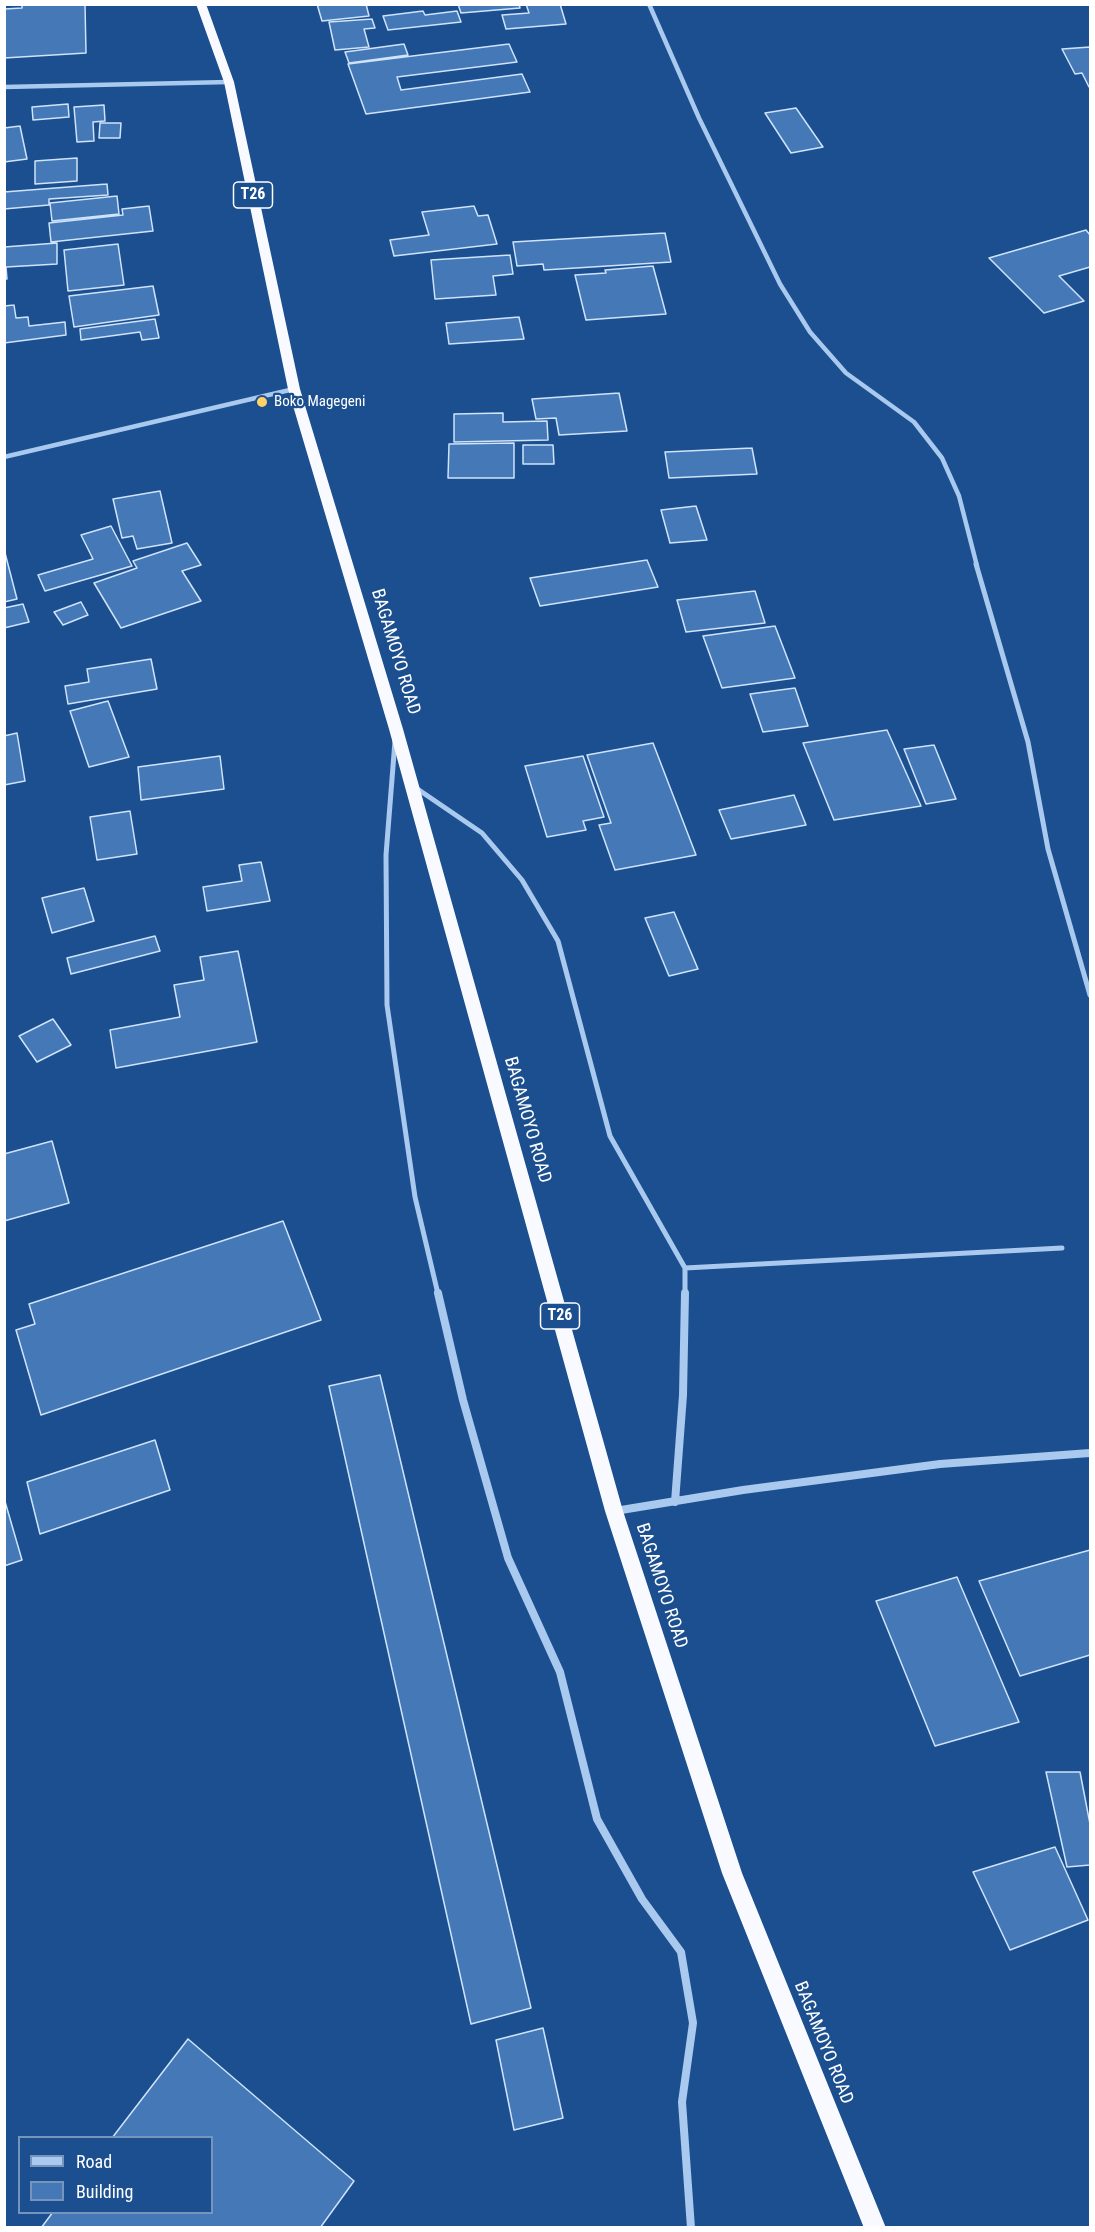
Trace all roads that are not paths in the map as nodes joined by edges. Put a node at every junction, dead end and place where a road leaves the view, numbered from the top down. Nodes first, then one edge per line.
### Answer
1 (201, 4) edge
2 (649, 4) edge
3 (229, 82) junction
4 (4, 87) edge
5 (294, 389) junction
6 (4, 457) edge
7 (396, 729) junction
8 (412, 786) junction
9 (1090, 995) edge
10 (1062, 1248) dead end
11 (685, 1268) junction
12 (1090, 1453) edge
13 (675, 1502) junction
14 (614, 1511) junction
15 (691, 2228) edge
16 (874, 2228) edge

1 - 3 highway, BAGAMOYO ROAD / T26
2 - 9 street
3 - 4 street
3 - 5 highway, BAGAMOYO ROAD / T26
5 - 6 street
5 - 7 highway, BAGAMOYO ROAD / T26
7 - 8 highway, BAGAMOYO ROAD / T26
7 - 15 street
8 - 11 street
8 - 14 highway, BAGAMOYO ROAD / T26
10 - 11 street
11 - 13 street
12 - 13 street
13 - 14 street
14 - 16 highway, BAGAMOYO ROAD / T26

